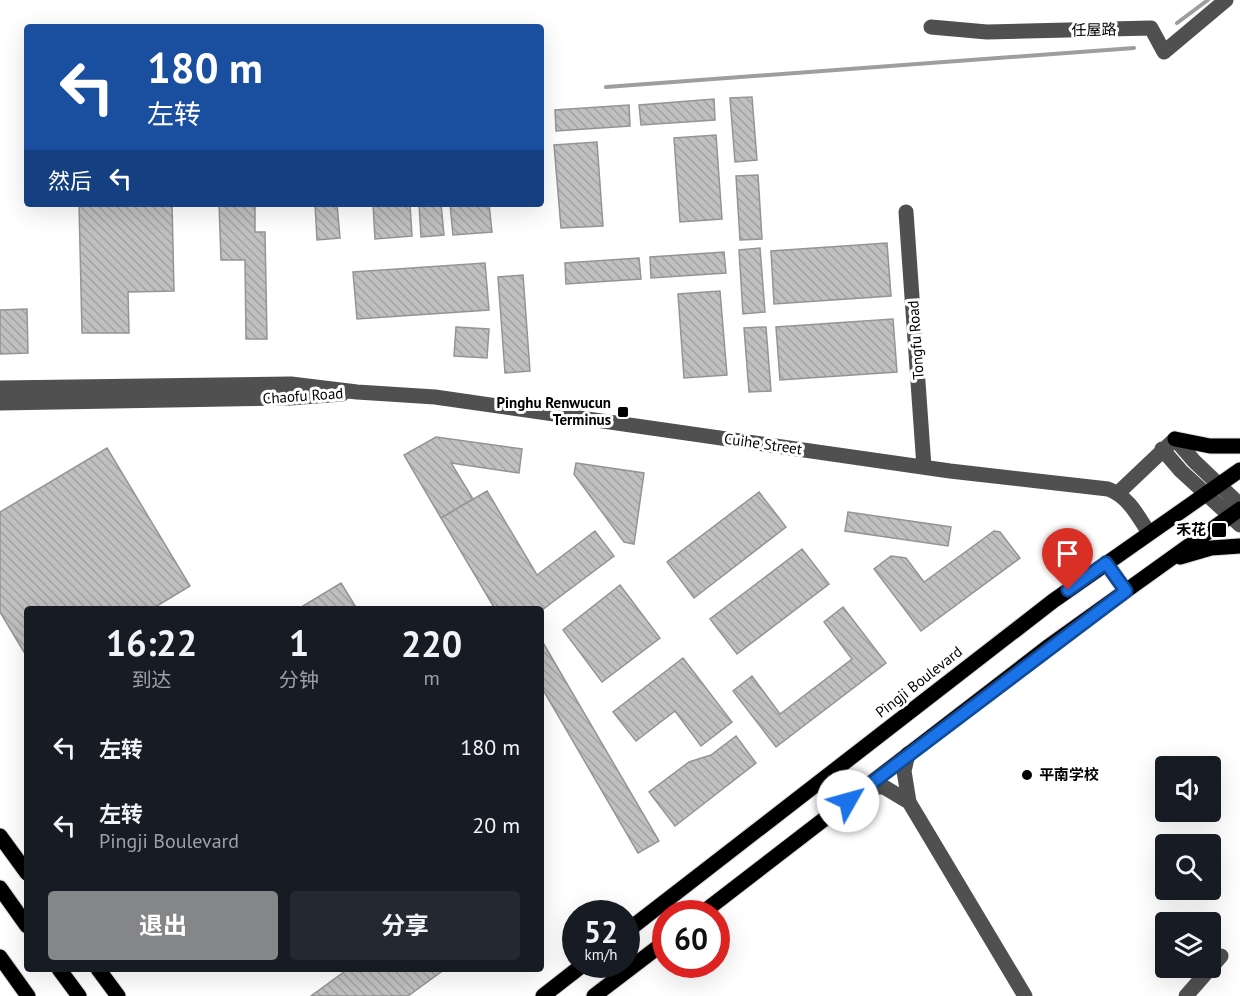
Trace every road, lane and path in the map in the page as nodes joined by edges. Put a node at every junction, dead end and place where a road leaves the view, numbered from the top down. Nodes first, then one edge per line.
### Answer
1 (1226, 0) edge
2 (931, 27) dead end
3 (906, 212) dead end
4 (0, 387) edge
5 (357, 392) junction
6 (0, 403) edge
7 (1175, 439) junction
8 (1240, 446) edge
9 (1162, 449) junction
10 (924, 467) junction
11 (1240, 470) edge
12 (1213, 489) junction
13 (1118, 493) junction
14 (1238, 513) edge
15 (1149, 533) junction
16 (1240, 546) edge
17 (1106, 563) junction
18 (1158, 567) junction
19 (1126, 591) junction
20 (908, 754) junction
21 (866, 787) junction
22 (909, 802) junction
23 (0, 836) edge
24 (24, 869) edge
25 (0, 888) edge
26 (719, 900) edge
27 (640, 921) edge
28 (24, 922) edge
29 (652, 952) edge
30 (0, 957) edge
31 (61, 972) edge
32 (99, 972) edge
33 (100, 972) edge
34 (566, 978) edge
35 (1202, 978) edge
36 (28, 996) edge
37 (79, 996) edge
38 (111, 996) edge
39 (118, 996) edge
40 (543, 996) edge
41 (594, 996) edge
42 (1025, 996) edge
43 (1186, 996) edge

1 - 2 street, 任屋路
3 - 10 street, Tongfu Road
4 - 5 street, Chaofu Road
5 - 6 street, Chaofu Road
5 - 10 street, Cuihe Street
7 - 8 main road
7 - 9 street
7 - 12 street
9 - 12 street
9 - 13 street
10 - 13 street, Cuihe Street
11 - 12 main road, Pingji Boulevard
12 - 14 street
12 - 15 main road, Pingji Boulevard
13 - 15 street
14 - 18 main road
15 - 17 main road, Pingji Boulevard
16 - 18 main road
17 - 19 main road
17 - 27 main road, Pingji Boulevard
18 - 19 main road
19 - 20 main road
20 - 21 main road
20 - 22 street
21 - 22 street
21 - 26 main road
22 - 42 street
23 - 24 main road
25 - 28 main road
29 - 41 main road
30 - 36 main road
31 - 37 main road
32 - 38 main road
33 - 39 main road
34 - 40 main road
35 - 43 street

